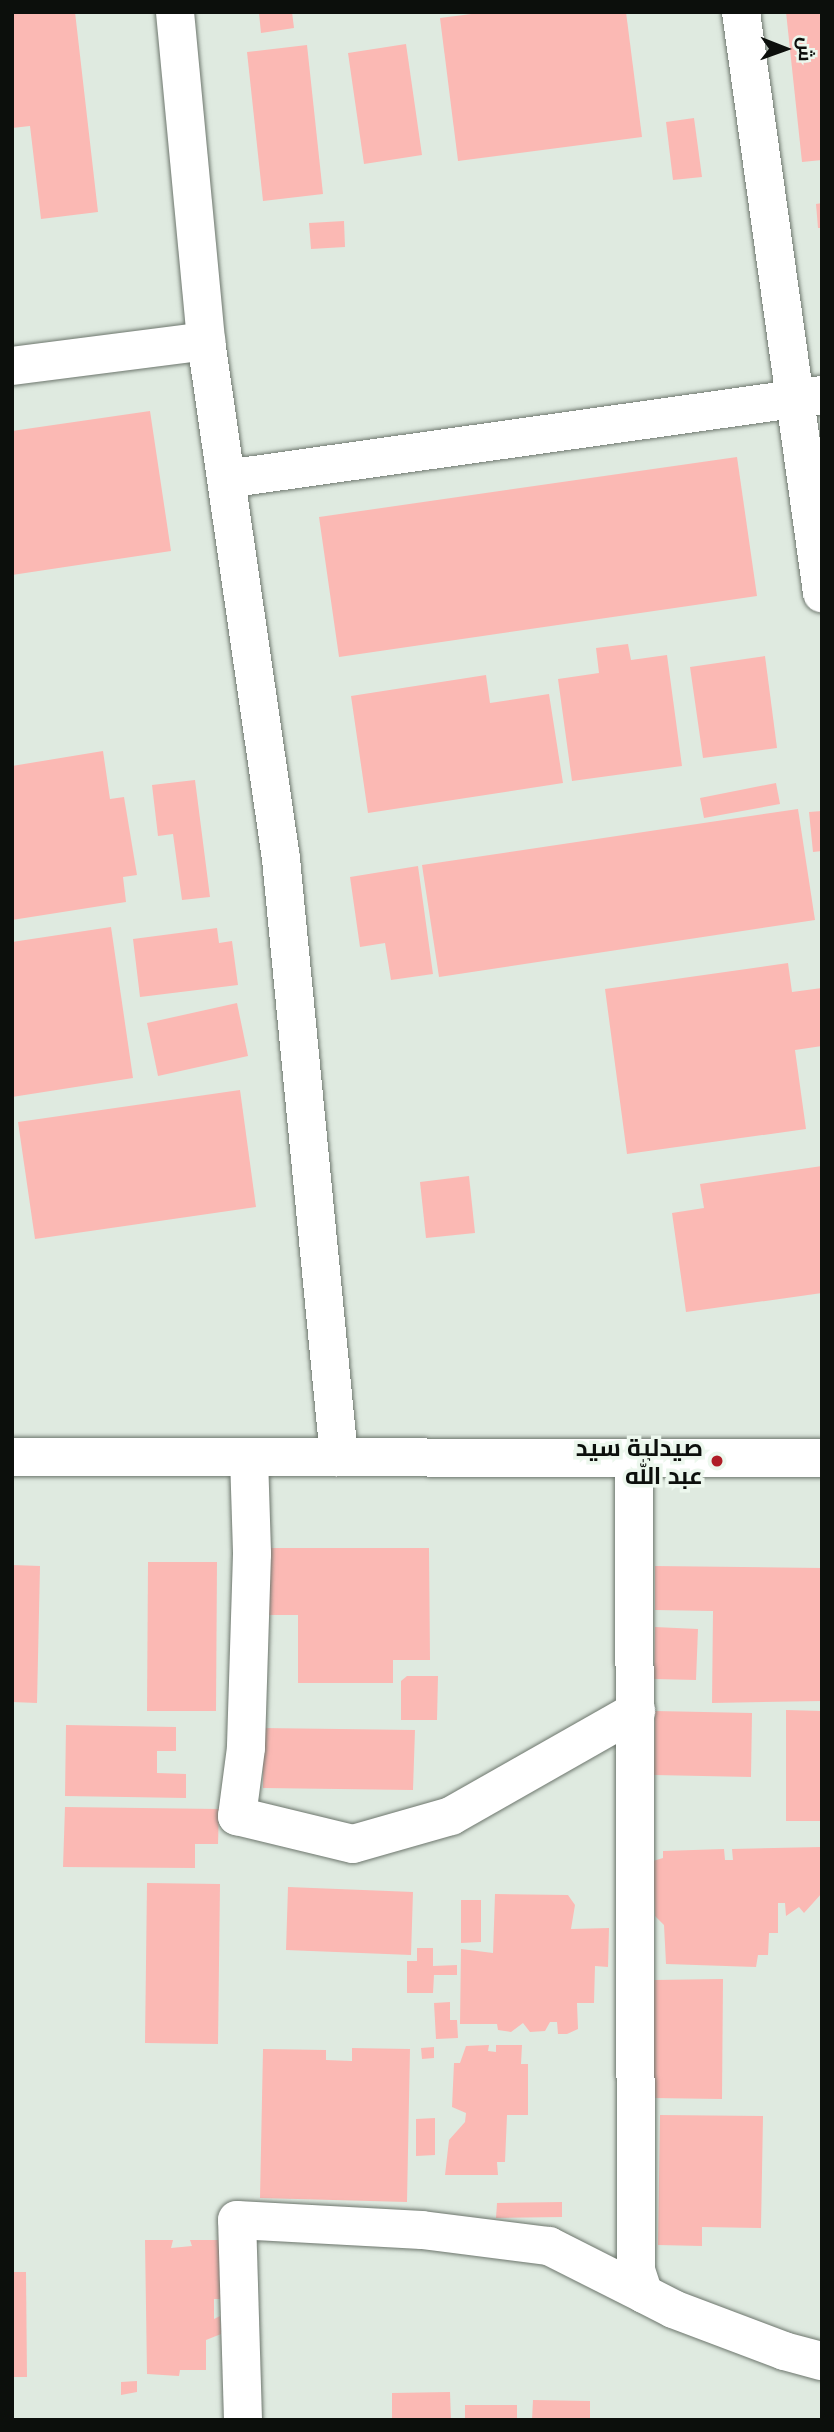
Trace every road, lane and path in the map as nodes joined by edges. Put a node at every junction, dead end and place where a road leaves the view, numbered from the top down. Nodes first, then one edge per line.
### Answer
1 (175, 12) edge
2 (741, 12) edge
3 (206, 341) junction
4 (12, 366) edge
5 (809, 397) edge
6 (226, 479) junction
7 (822, 593) edge
8 (12, 1457) edge
9 (249, 1457) junction
10 (339, 1457) junction
11 (634, 1458) junction
12 (822, 1458) edge
13 (636, 1711) junction
14 (644, 2294) junction
15 (822, 2361) edge
16 (243, 2420) edge

1 - 3 street
2 - 5 street
3 - 4 street
3 - 6 street
5 - 6 street
5 - 7 street
6 - 10 street
8 - 9 street
9 - 10 street
9 - 13 street
10 - 11 street
11 - 12 street
11 - 13 street
13 - 14 street
14 - 15 street
14 - 16 street

